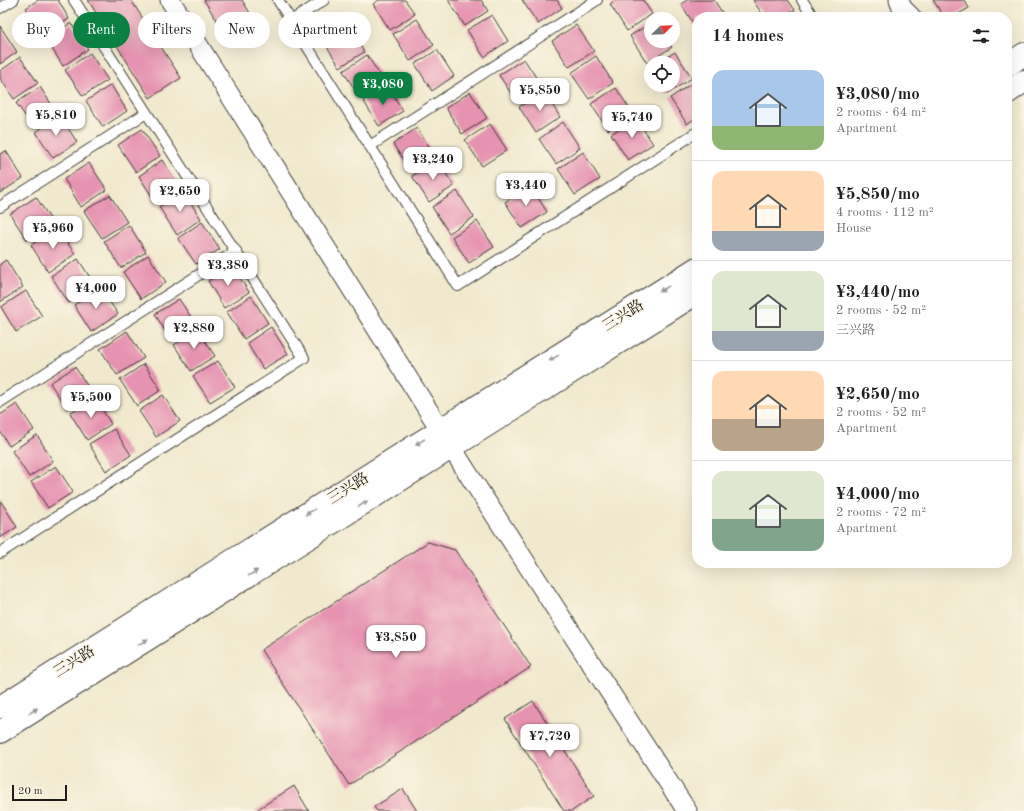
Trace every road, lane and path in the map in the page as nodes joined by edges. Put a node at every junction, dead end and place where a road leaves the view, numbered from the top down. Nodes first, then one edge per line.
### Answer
1 (13, 0) edge
2 (74, 0) edge
3 (170, 0) edge
4 (278, 0) edge
5 (324, 0) edge
6 (598, 0) edge
7 (802, 0) edge
8 (898, 0) edge
9 (0, 8) edge
10 (285, 12) edge
11 (305, 12) edge
12 (810, 12) edge
13 (906, 12) edge
14 (308, 48) edge
15 (1024, 54) edge
16 (1012, 62) edge
17 (1024, 81) edge
18 (1012, 89) edge
19 (146, 113) junction
20 (692, 135) edge
21 (370, 146) junction
22 (0, 206) edge
23 (236, 251) junction
24 (692, 271) edge
25 (692, 296) edge
26 (0, 402) edge
27 (441, 430) junction
28 (452, 448) junction
29 (0, 553) edge
30 (0, 708) edge
31 (0, 732) edge
32 (687, 811) edge

1 - 9 lane
2 - 19 lane
3 - 27 street
4 - 10 lane
5 - 11 lane
6 - 21 lane
7 - 12 lane
8 - 13 street
14 - 21 lane
15 - 16 street
17 - 18 street
19 - 22 lane
19 - 23 lane
20 - 21 lane
23 - 26 lane
23 - 29 lane
24 -> 27 street, 三兴路
25 - 28 street, 三兴路
27 - 28 street
27 -> 30 street, 三兴路
31 -> 28 street, 三兴路
28 - 32 street

